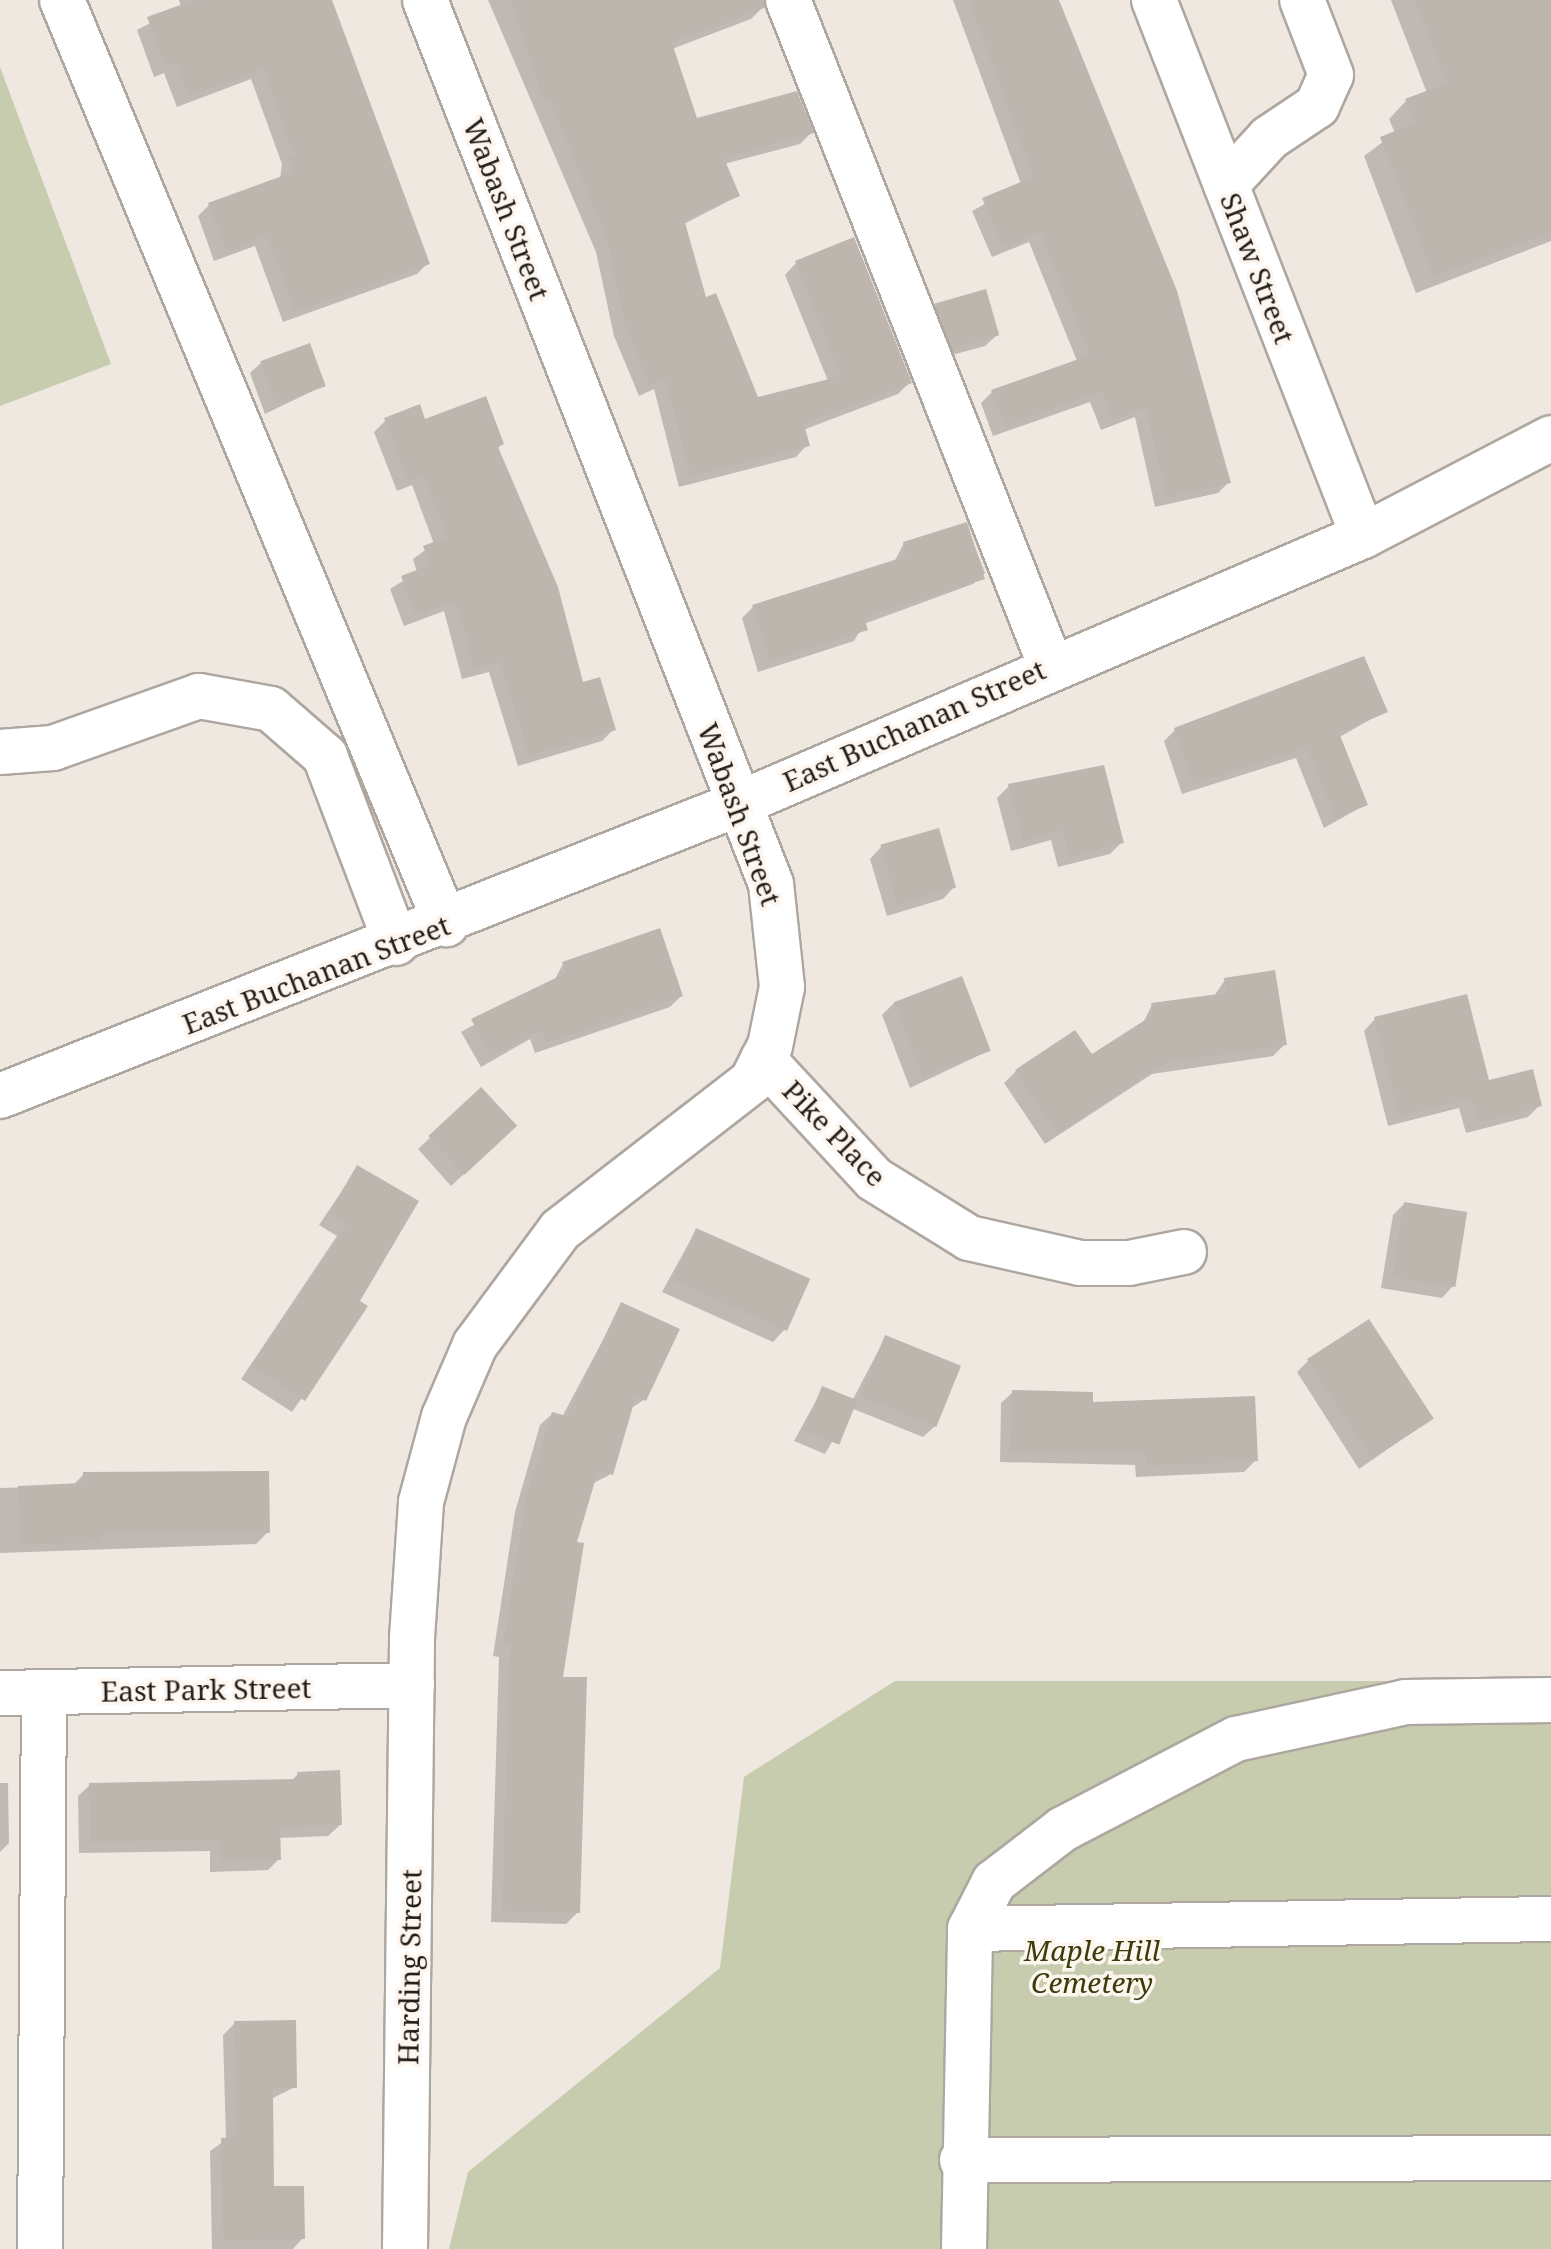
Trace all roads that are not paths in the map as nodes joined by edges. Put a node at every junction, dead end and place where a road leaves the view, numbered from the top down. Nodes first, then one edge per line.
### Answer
1 (62, 0) edge
2 (425, 0) edge
3 (788, 0) edge
4 (1154, 0) edge
5 (1302, 0) edge
6 (1226, 185) junction
7 (1551, 438) edge
8 (1363, 536) junction
9 (1050, 664) junction
10 (0, 752) edge
11 (738, 804) junction
12 (446, 924) junction
13 (396, 943) junction
14 (763, 1059) junction
15 (0, 1096) edge
16 (1184, 1252) dead end
17 (412, 1685) junction
18 (0, 1693) edge
19 (44, 1693) junction
20 (1551, 1700) edge
21 (1551, 1919) edge
22 (970, 1929) junction
23 (1551, 2158) edge
24 (962, 2160) junction
25 (40, 2249) edge
26 (405, 2249) edge
27 (964, 2249) edge

1 - 12 street
2 - 11 street, Wabash Street
3 - 9 street
4 - 6 street, Shaw Street
5 - 6 street
6 - 8 street, Shaw Street
7 - 8 street, East Buchanan Street
8 - 9 street, East Buchanan Street
9 - 11 street, East Buchanan Street
10 - 13 street
11 - 12 street, East Buchanan Street
11 - 14 street, Wabash Street
12 - 13 street, East Buchanan Street
13 - 15 street, East Buchanan Street
14 - 16 street, Pike Place
14 - 17 street, Wabash Street
17 - 19 street, East Park Street
17 - 26 street, Harding Street
18 - 19 street, East Park Street
19 - 25 street
20 - 22 street
21 - 22 street
22 - 24 street
23 - 24 street
24 - 27 street

